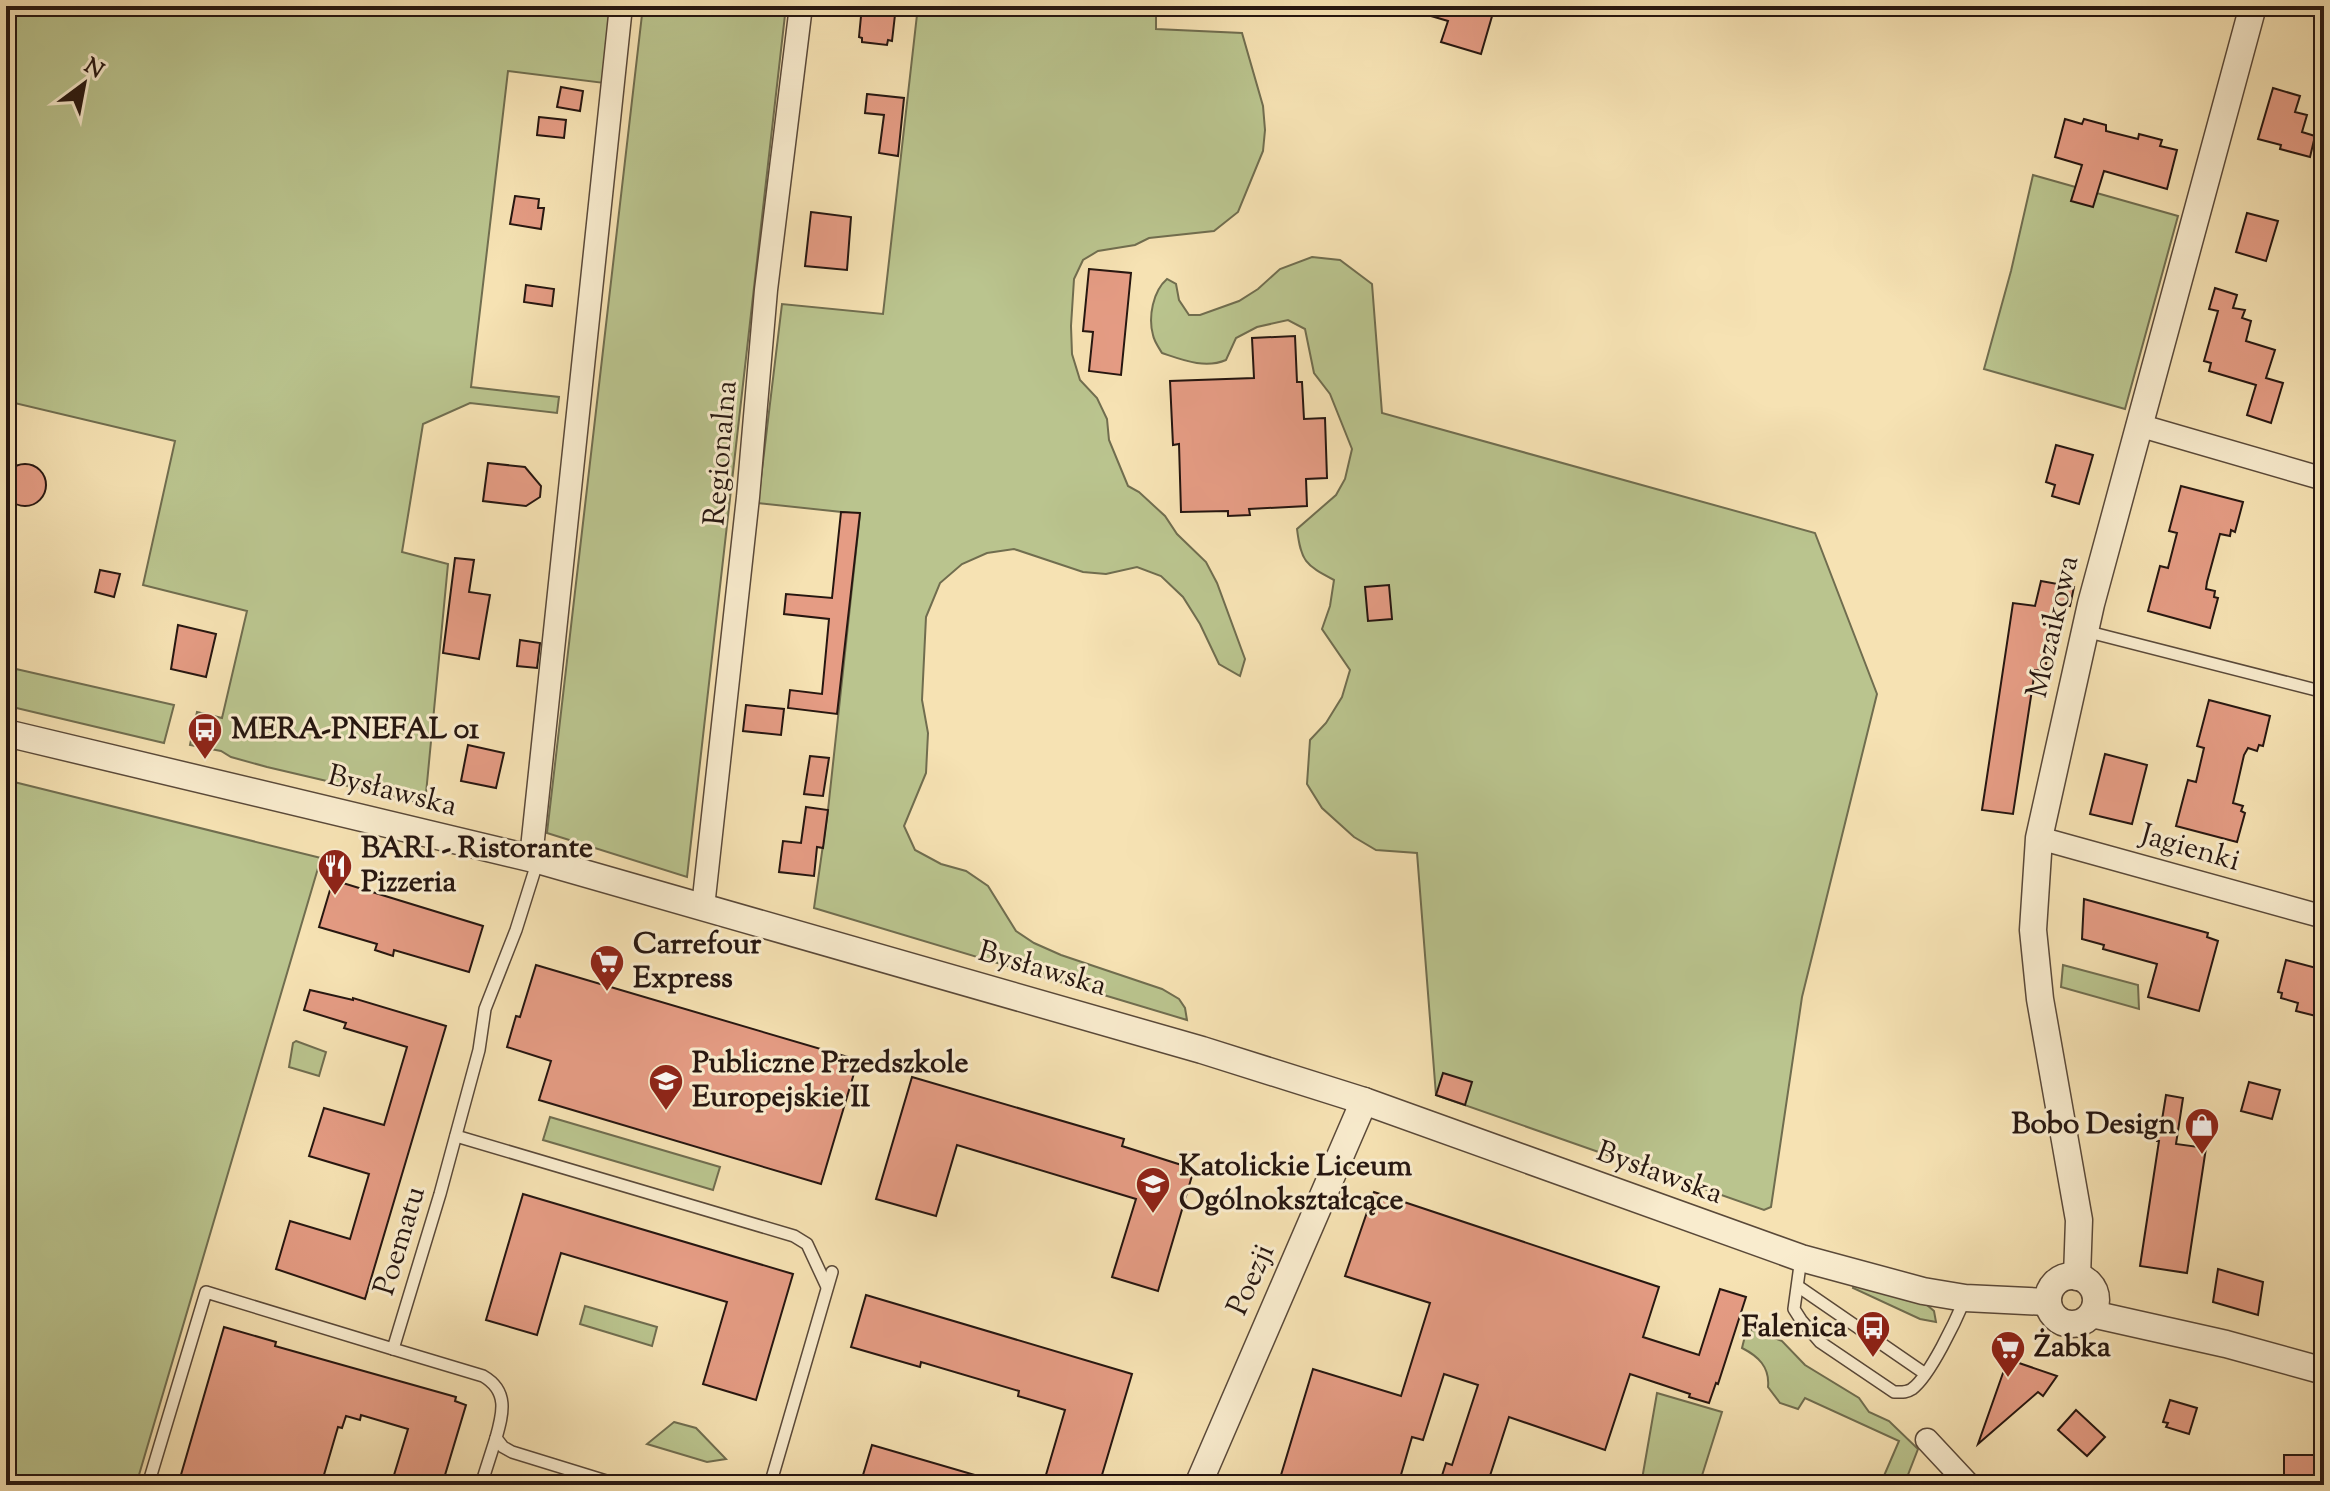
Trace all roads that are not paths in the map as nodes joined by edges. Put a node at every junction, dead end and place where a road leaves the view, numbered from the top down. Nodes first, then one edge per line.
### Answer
1 (621, 6) edge
2 (801, 6) edge
3 (2253, 6) edge
4 (2138, 425) junction
5 (2324, 479) edge
6 (2085, 631) junction
7 (2324, 692) edge
8 (6, 733) edge
9 (2039, 838) junction
10 (534, 859) junction
11 (703, 907) junction
12 (2324, 917) edge
13 (1364, 1101) junction
14 (456, 1136) junction
15 (1801, 1258) junction
16 (832, 1272) dead end
17 (2077, 1277) junction
18 (827, 1287) junction
19 (1799, 1287) junction
20 (1965, 1298) junction
21 (2047, 1302) junction
22 (2092, 1314) junction
23 (393, 1349) junction
24 (2324, 1371) edge
25 (1924, 1373) junction
26 (496, 1438) junction
27 (1927, 1440) dead end
28 (148, 1485) edge
29 (481, 1485) edge
30 (619, 1485) edge
31 (770, 1485) edge
32 (1198, 1485) edge
33 (1969, 1485) edge

1 - 10 street
2 - 11 street, Regionalna
3 - 4 street, Mozaikowa
4 - 5 street
4 - 6 street, Mozaikowa
6 - 7 lane
6 - 9 street, Mozaikowa
8 - 10 street, Bysławska
9 - 12 street, Jagienki
9 - 17 street, Mozaikowa
10 - 11 street, Bysławska
10 - 14 lane, Poematu
11 - 13 street, Bysławska
13 - 15 street, Bysławska
13 - 32 street, Poezji
14 - 18 lane
14 - 23 lane, Poematu
15 - 19 lane
15 - 20 street, Bysławska
16 - 18 lane
17 - 21 street
17 - 22 street
18 - 31 lane
19 - 25 lane
19 - 25 lane
20 - 21 street, Bysławska
20 - 25 lane
21 - 22 street
22 - 24 street
23 - 26 lane
23 - 28 lane
26 - 29 lane
26 - 30 lane
27 - 33 street

